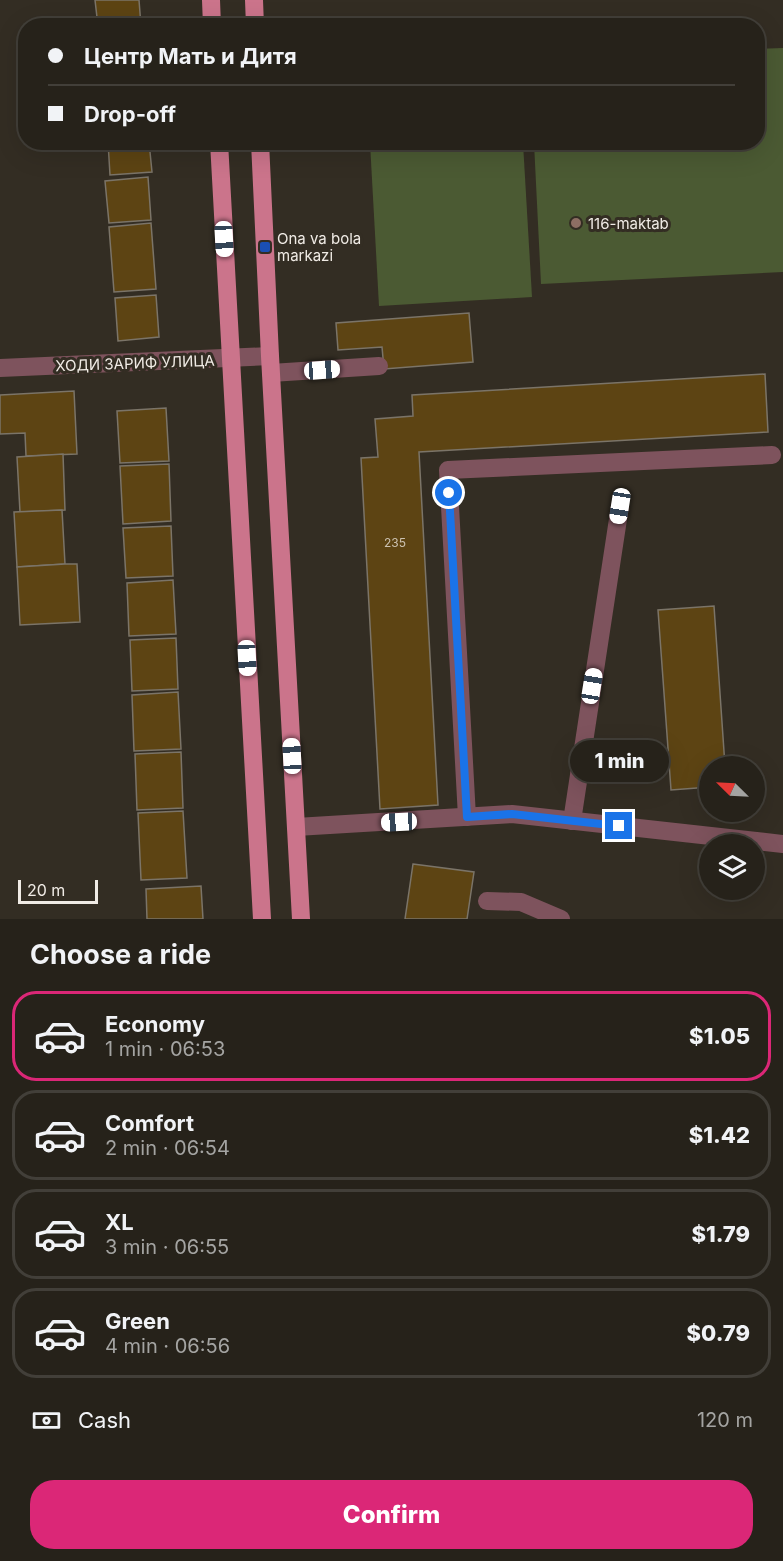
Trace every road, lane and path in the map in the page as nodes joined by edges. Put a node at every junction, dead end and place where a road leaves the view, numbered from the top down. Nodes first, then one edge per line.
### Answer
1 (211, 0) edge
2 (254, 0) edge
3 (212, 18) edge
4 (255, 18) edge
5 (219, 150) edge
6 (260, 150) edge
7 (231, 359) junction
8 (270, 365) junction
9 (379, 366) dead end
10 (0, 368) edge
11 (772, 455) dead end
12 (620, 506) dead end
13 (467, 817) junction
14 (572, 821) junction
15 (296, 827) junction
16 (783, 844) edge
17 (487, 901) dead end
18 (262, 919) edge
19 (301, 919) edge
20 (561, 919) edge

1 - 3 main road
2 - 4 main road
5 - 7 main road
6 - 8 main road
7 - 8 street, ХОДИ ЗАРИФ УЛИЦА
7 - 10 street, ХОДИ ЗАРИФ УЛИЦА
7 - 18 main road
8 - 9 street, ХОДИ ЗАРИФ УЛИЦА
8 - 15 main road
11 - 13 street
12 - 14 street
13 - 14 street
13 - 15 street
14 - 16 street
15 - 19 main road
17 - 20 street

